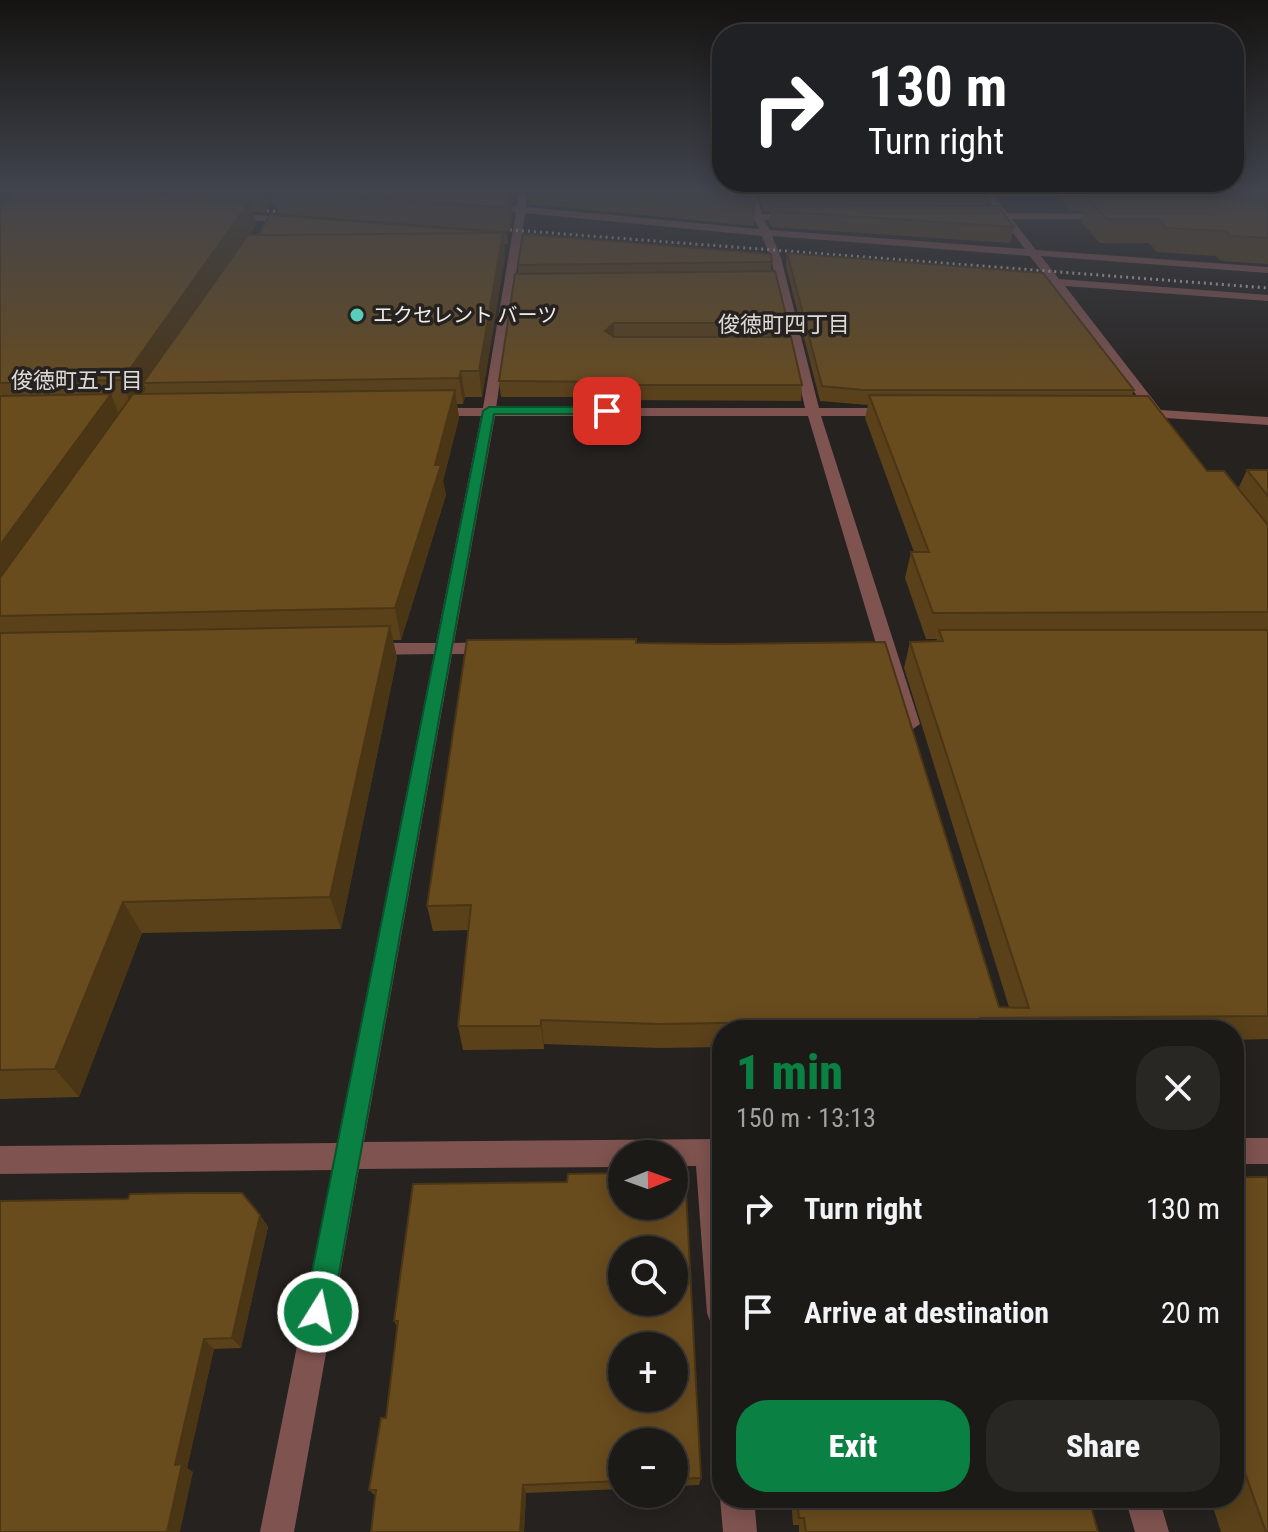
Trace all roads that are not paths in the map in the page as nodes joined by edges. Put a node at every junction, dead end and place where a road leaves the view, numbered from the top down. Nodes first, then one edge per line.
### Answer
1 (514, 259) edge
2 (776, 259) edge
3 (1039, 259) edge
4 (1123, 259) edge
5 (1268, 270) edge
6 (782, 279) junction
7 (1014, 279) edge
8 (766, 280) edge
9 (510, 282) junction
10 (526, 282) edge
11 (1059, 283) junction
12 (1268, 298) edge
13 (782, 345) edge
14 (797, 345) junction
15 (489, 411) junction
16 (409, 412) edge
17 (813, 412) junction
18 (907, 412) edge
19 (1125, 412) edge
20 (1156, 412) junction
21 (1268, 421) edge
22 (1175, 436) edge
23 (444, 648) junction
24 (507, 648) edge
25 (349, 650) edge
26 (915, 740) edge
27 (1244, 1151) edge
28 (1268, 1151) edge
29 (712, 1152) edge
30 (346, 1155) junction
31 (0, 1160) edge
32 (738, 1508) edge
33 (1145, 1508) edge
34 (277, 1532) edge
35 (740, 1532) edge
36 (1152, 1532) edge

1 - 9 street
2 - 6 street
3 - 11 street
4 - 5 street
6 - 8 street
6 - 14 street
7 - 11 street
9 - 10 street
9 - 15 street
11 - 12 street
11 - 20 street
13 - 14 street
14 - 17 street
15 - 16 street
15 - 17 street
15 - 23 street
17 - 18 street
17 - 26 street
19 - 20 street
20 - 21 street
20 - 22 street
23 - 24 street
23 - 25 street
23 - 30 street
27 - 28 street
29 - 30 street
30 - 31 street
30 - 34 street
32 - 35 street
33 - 36 street

